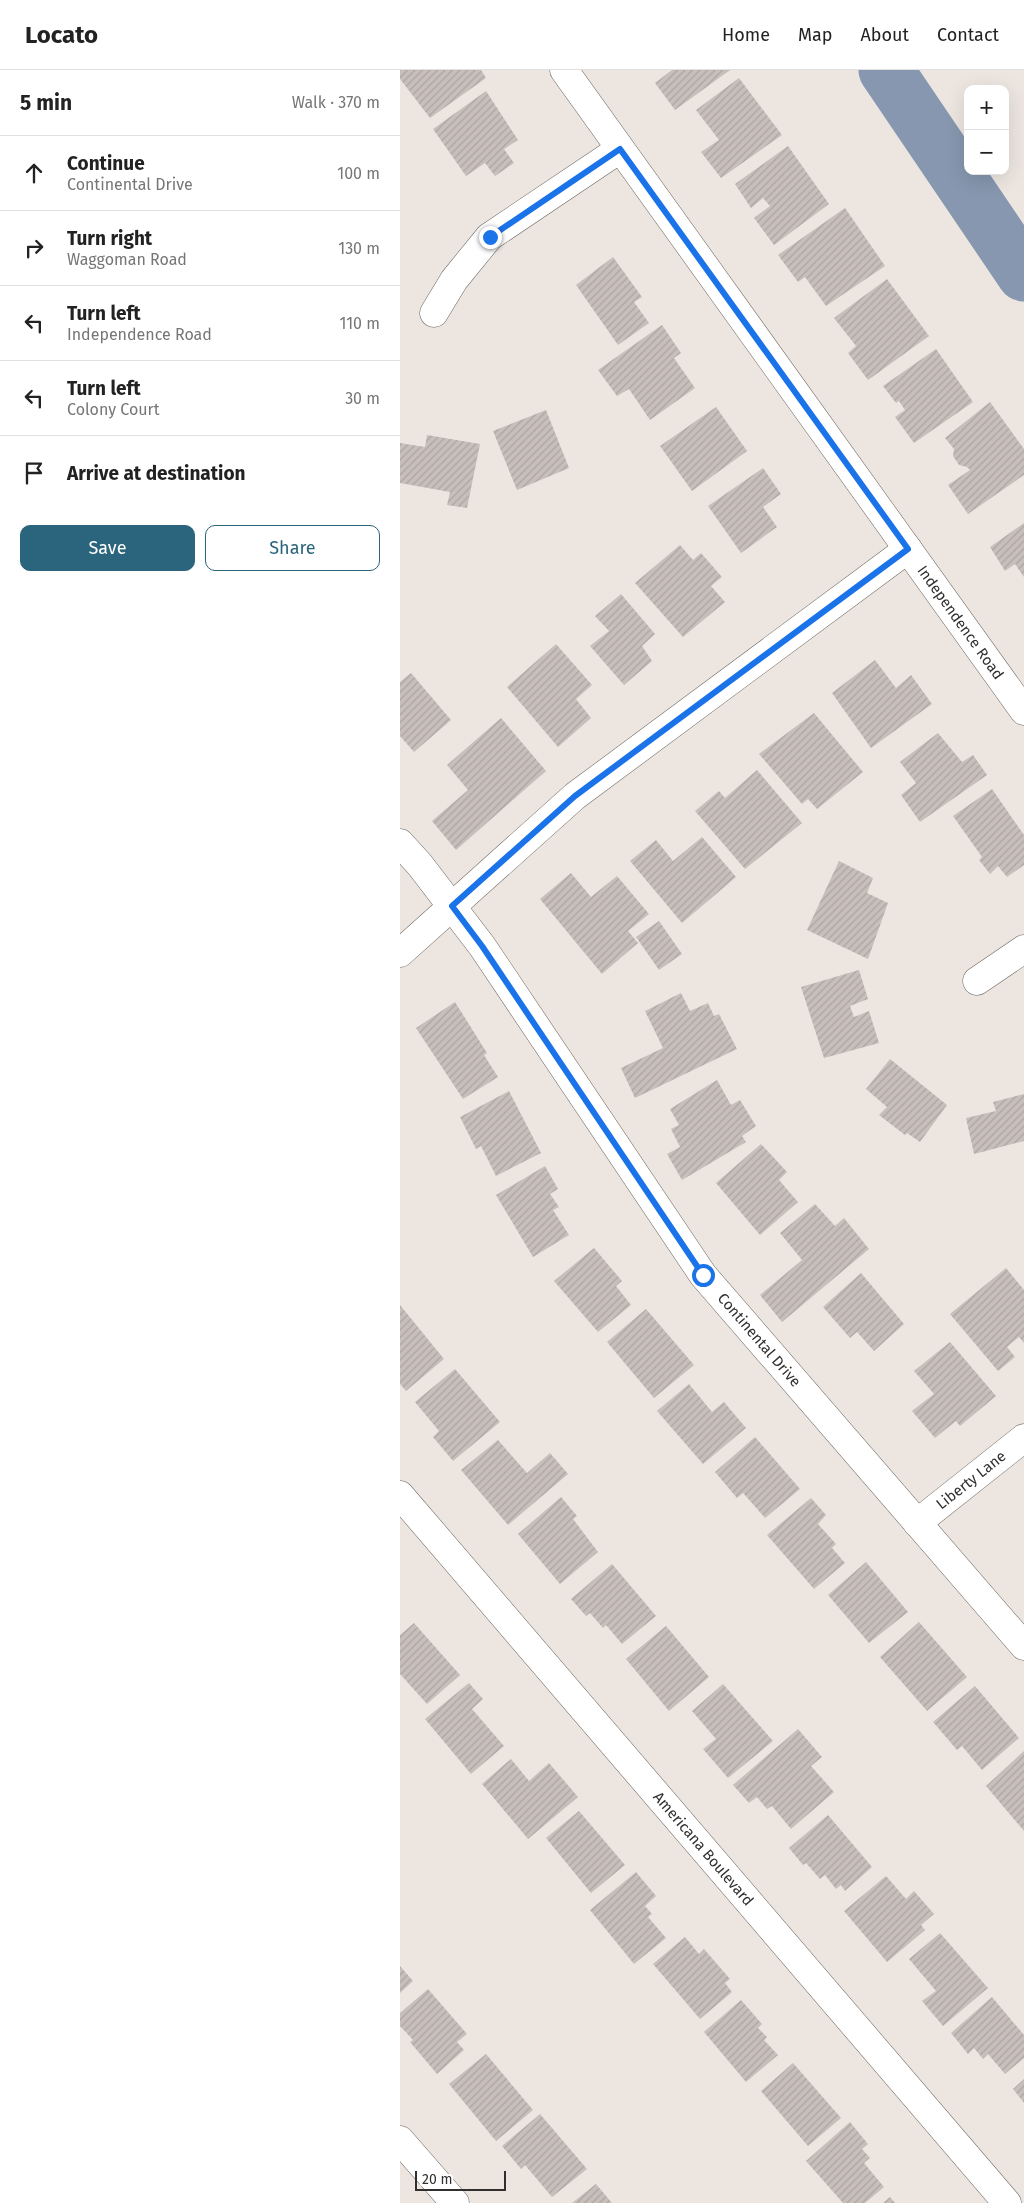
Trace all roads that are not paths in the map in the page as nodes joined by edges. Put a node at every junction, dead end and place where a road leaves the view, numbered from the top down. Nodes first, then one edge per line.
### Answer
1 (564, 70) edge
2 (620, 149) junction
3 (434, 313) dead end
4 (908, 549) junction
5 (1024, 712) edge
6 (400, 843) edge
7 (452, 906) junction
8 (1024, 948) edge
9 (400, 952) edge
10 (977, 981) dead end
11 (1024, 1438) edge
12 (400, 1495) edge
13 (917, 1523) junction
14 (1024, 1646) edge
15 (400, 2140) edge
16 (455, 2203) edge
17 (1007, 2203) edge

1 - 2 street, Independence Road
2 - 3 street
2 - 4 street, Independence Road
4 - 5 street, Independence Road
4 - 7 street
6 - 7 street, Continental Drive
7 - 9 street
7 - 13 street, Continental Drive
8 - 10 street
11 - 13 street, Liberty Lane
12 - 17 street, Americana Boulevard
13 - 14 street, Continental Drive
15 - 16 street

